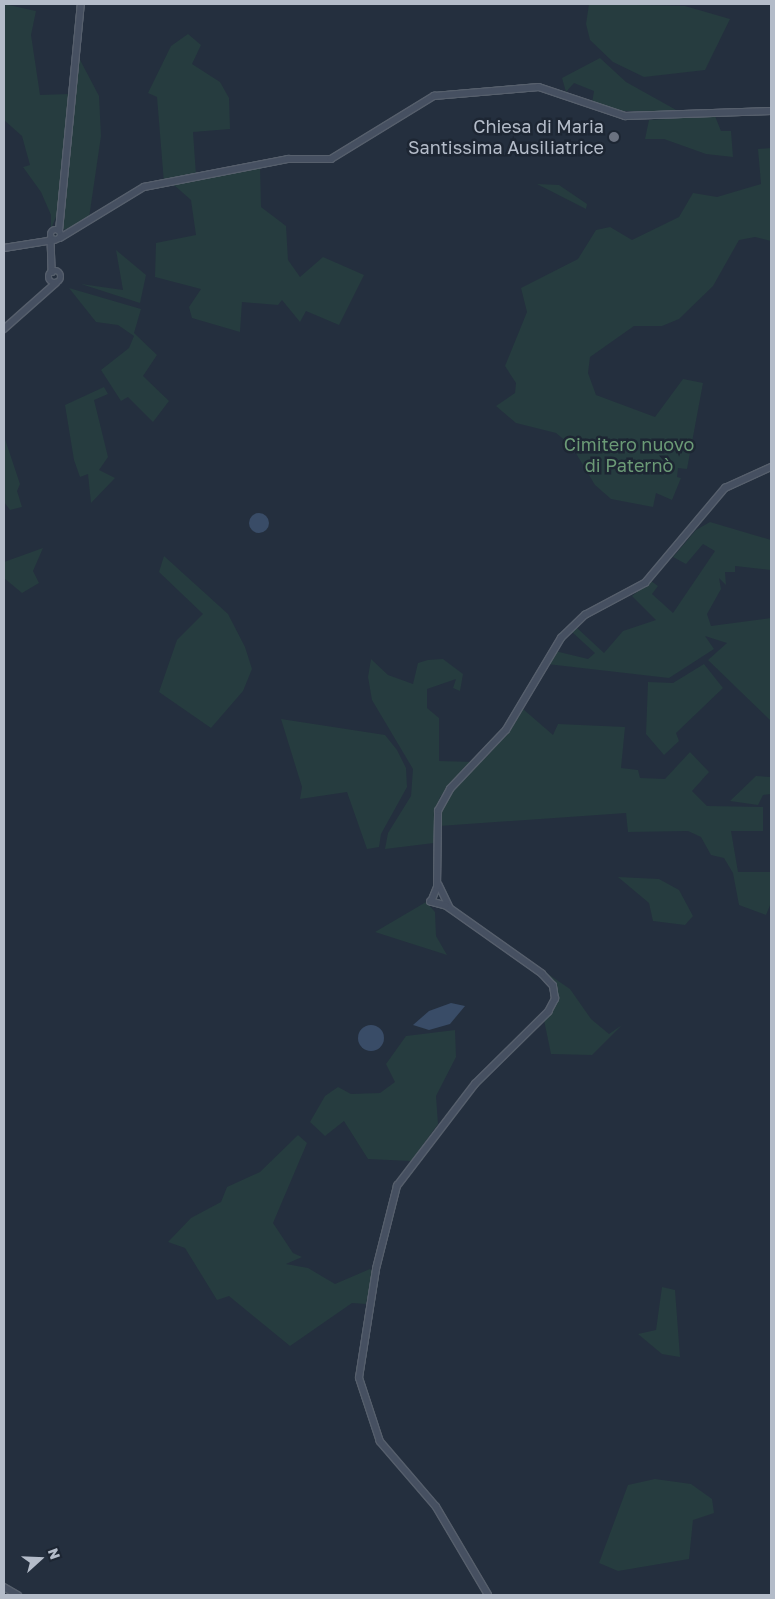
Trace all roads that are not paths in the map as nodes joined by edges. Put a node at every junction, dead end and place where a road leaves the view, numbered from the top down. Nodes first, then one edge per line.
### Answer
1 (81, 4) edge
2 (771, 111) edge
3 (55, 235) junction
4 (4, 248) edge
5 (55, 272) junction
6 (49, 280) junction
7 (56, 283) junction
8 (44, 293) junction
9 (4, 329) edge
10 (771, 467) edge
11 (438, 878) junction
12 (434, 892) junction
13 (443, 896) junction
14 (440, 904) junction
15 (452, 910) junction
16 (4, 1587) edge
17 (18, 1595) edge
18 (488, 1595) edge

1 - 3 street
2 - 3 street
3 - 4 street
3 - 5 street
5 - 6 street
5 - 7 street
6 - 7 street
6 - 8 street
7 - 8 street
8 - 9 street
10 - 11 street
11 - 12 street
11 - 13 street
12 - 13 street
12 - 14 street
13 - 14 street
13 - 15 street
14 - 15 street
15 - 18 street
16 - 17 street

